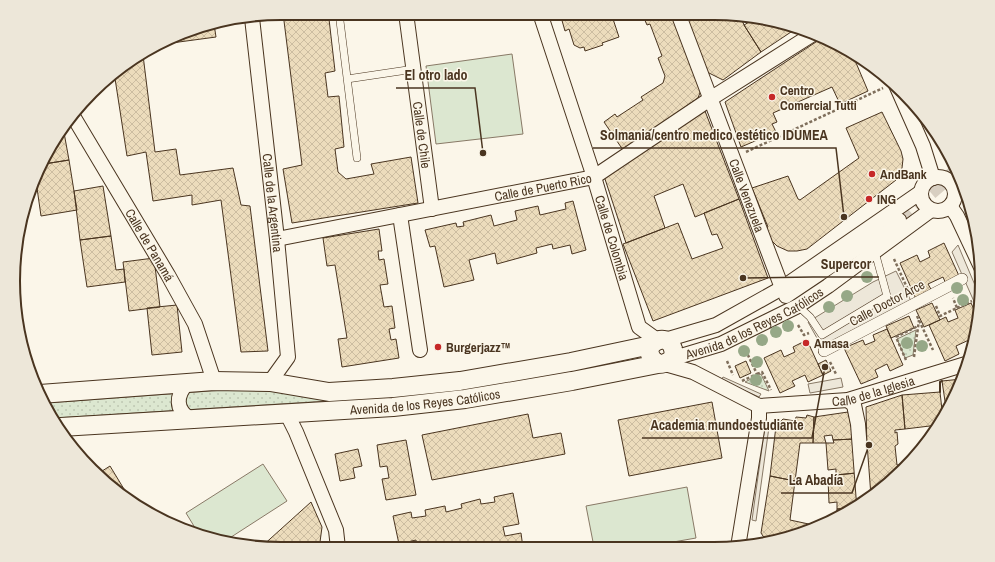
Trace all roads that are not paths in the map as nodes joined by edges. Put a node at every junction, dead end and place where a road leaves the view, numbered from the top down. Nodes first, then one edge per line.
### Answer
1 (340, 20) edge
2 (407, 20) edge
3 (542, 20) edge
4 (680, 20) edge
5 (252, 22) edge
6 (807, 38) edge
7 (414, 69) junction
8 (347, 79) junction
9 (894, 92) edge
10 (710, 99) junction
11 (76, 120) edge
12 (357, 158) dead end
13 (594, 177) junction
14 (933, 178) junction
15 (921, 192) junction
16 (950, 206) junction
17 (432, 209) junction
18 (931, 210) junction
19 (400, 215) junction
20 (899, 220) tunnel mouth
21 (277, 239) junction
22 (973, 250) edge
23 (875, 252) junction
24 (962, 279) dead end
25 (782, 288) junction
26 (798, 306) junction
27 (716, 325) junction
28 (658, 342) junction
29 (420, 350) dead end
30 (824, 351) dead end
31 (665, 362) junction
32 (961, 366) edge
33 (214, 381) junction
34 (270, 382) junction
35 (187, 383) junction
36 (46, 394) edge
37 (848, 400) junction
38 (759, 406) junction
39 (286, 412) junction
40 (190, 419) junction
41 (65, 427) edge
42 (863, 495) edge
43 (739, 541) edge
44 (337, 542) edge

1 - 8 lane
2 - 7 street, Calle de Chile
3 - 13 street, Calle de Colombia
4 - 10 street, Calle Venezuela
5 - 21 street, Calle de la Argentina
6 - 10 street, Calle de Puerto Rico
7 - 8 lane
7 - 17 street, Calle de Chile
8 - 12 lane
9 - 14 street
10 - 13 street, Calle de Puerto Rico
10 - 25 street, Calle Venezuela
11 - 33 street, Calle de Panamá
13 - 17 street, Calle de Puerto Rico
13 - 28 street, Calle de Colombia
14 - 15 street
14 - 16 street
15 - 18 street
15 - 25 street, Avenida de los Reyes Católicos
16 - 18 street
16 - 22 street
17 - 19 street, Calle de Puerto Rico
18 - 23 street, Avenida de los Reyes Católicos
19 - 21 street, Calle de Puerto Rico
19 - 29 street
20 - 27 street, Avenida de los Reyes Católicos
21 - 34 street, Calle de la Argentina
23 - 26 street, Avenida de los Reyes Católicos
23 - 26 lane
24 - 30 street, Calle Doctor Arce
25 - 27 street, Avenida de los Reyes Católicos
26 - 31 street, Avenida de los Reyes Católicos
27 - 28 street, Avenida de los Reyes Católicos
28 - 31 street
28 - 34 street, Avenida de los Reyes Católicos
31 - 38 street
31 - 39 street, Avenida de los Reyes Católicos
32 - 37 street, Calle de la Iglesia
33 - 34 street, Avenida de los Reyes Católicos
33 - 35 street, Avenida de los Reyes Católicos
35 - 36 street, Avenida de los Reyes Católicos
35 - 40 street
37 - 38 street, Calle de la Iglesia
37 - 42 street
38 - 43 street
39 - 40 street, Avenida de los Reyes Católicos
39 - 44 street
40 - 41 street, Avenida de los Reyes Católicos

